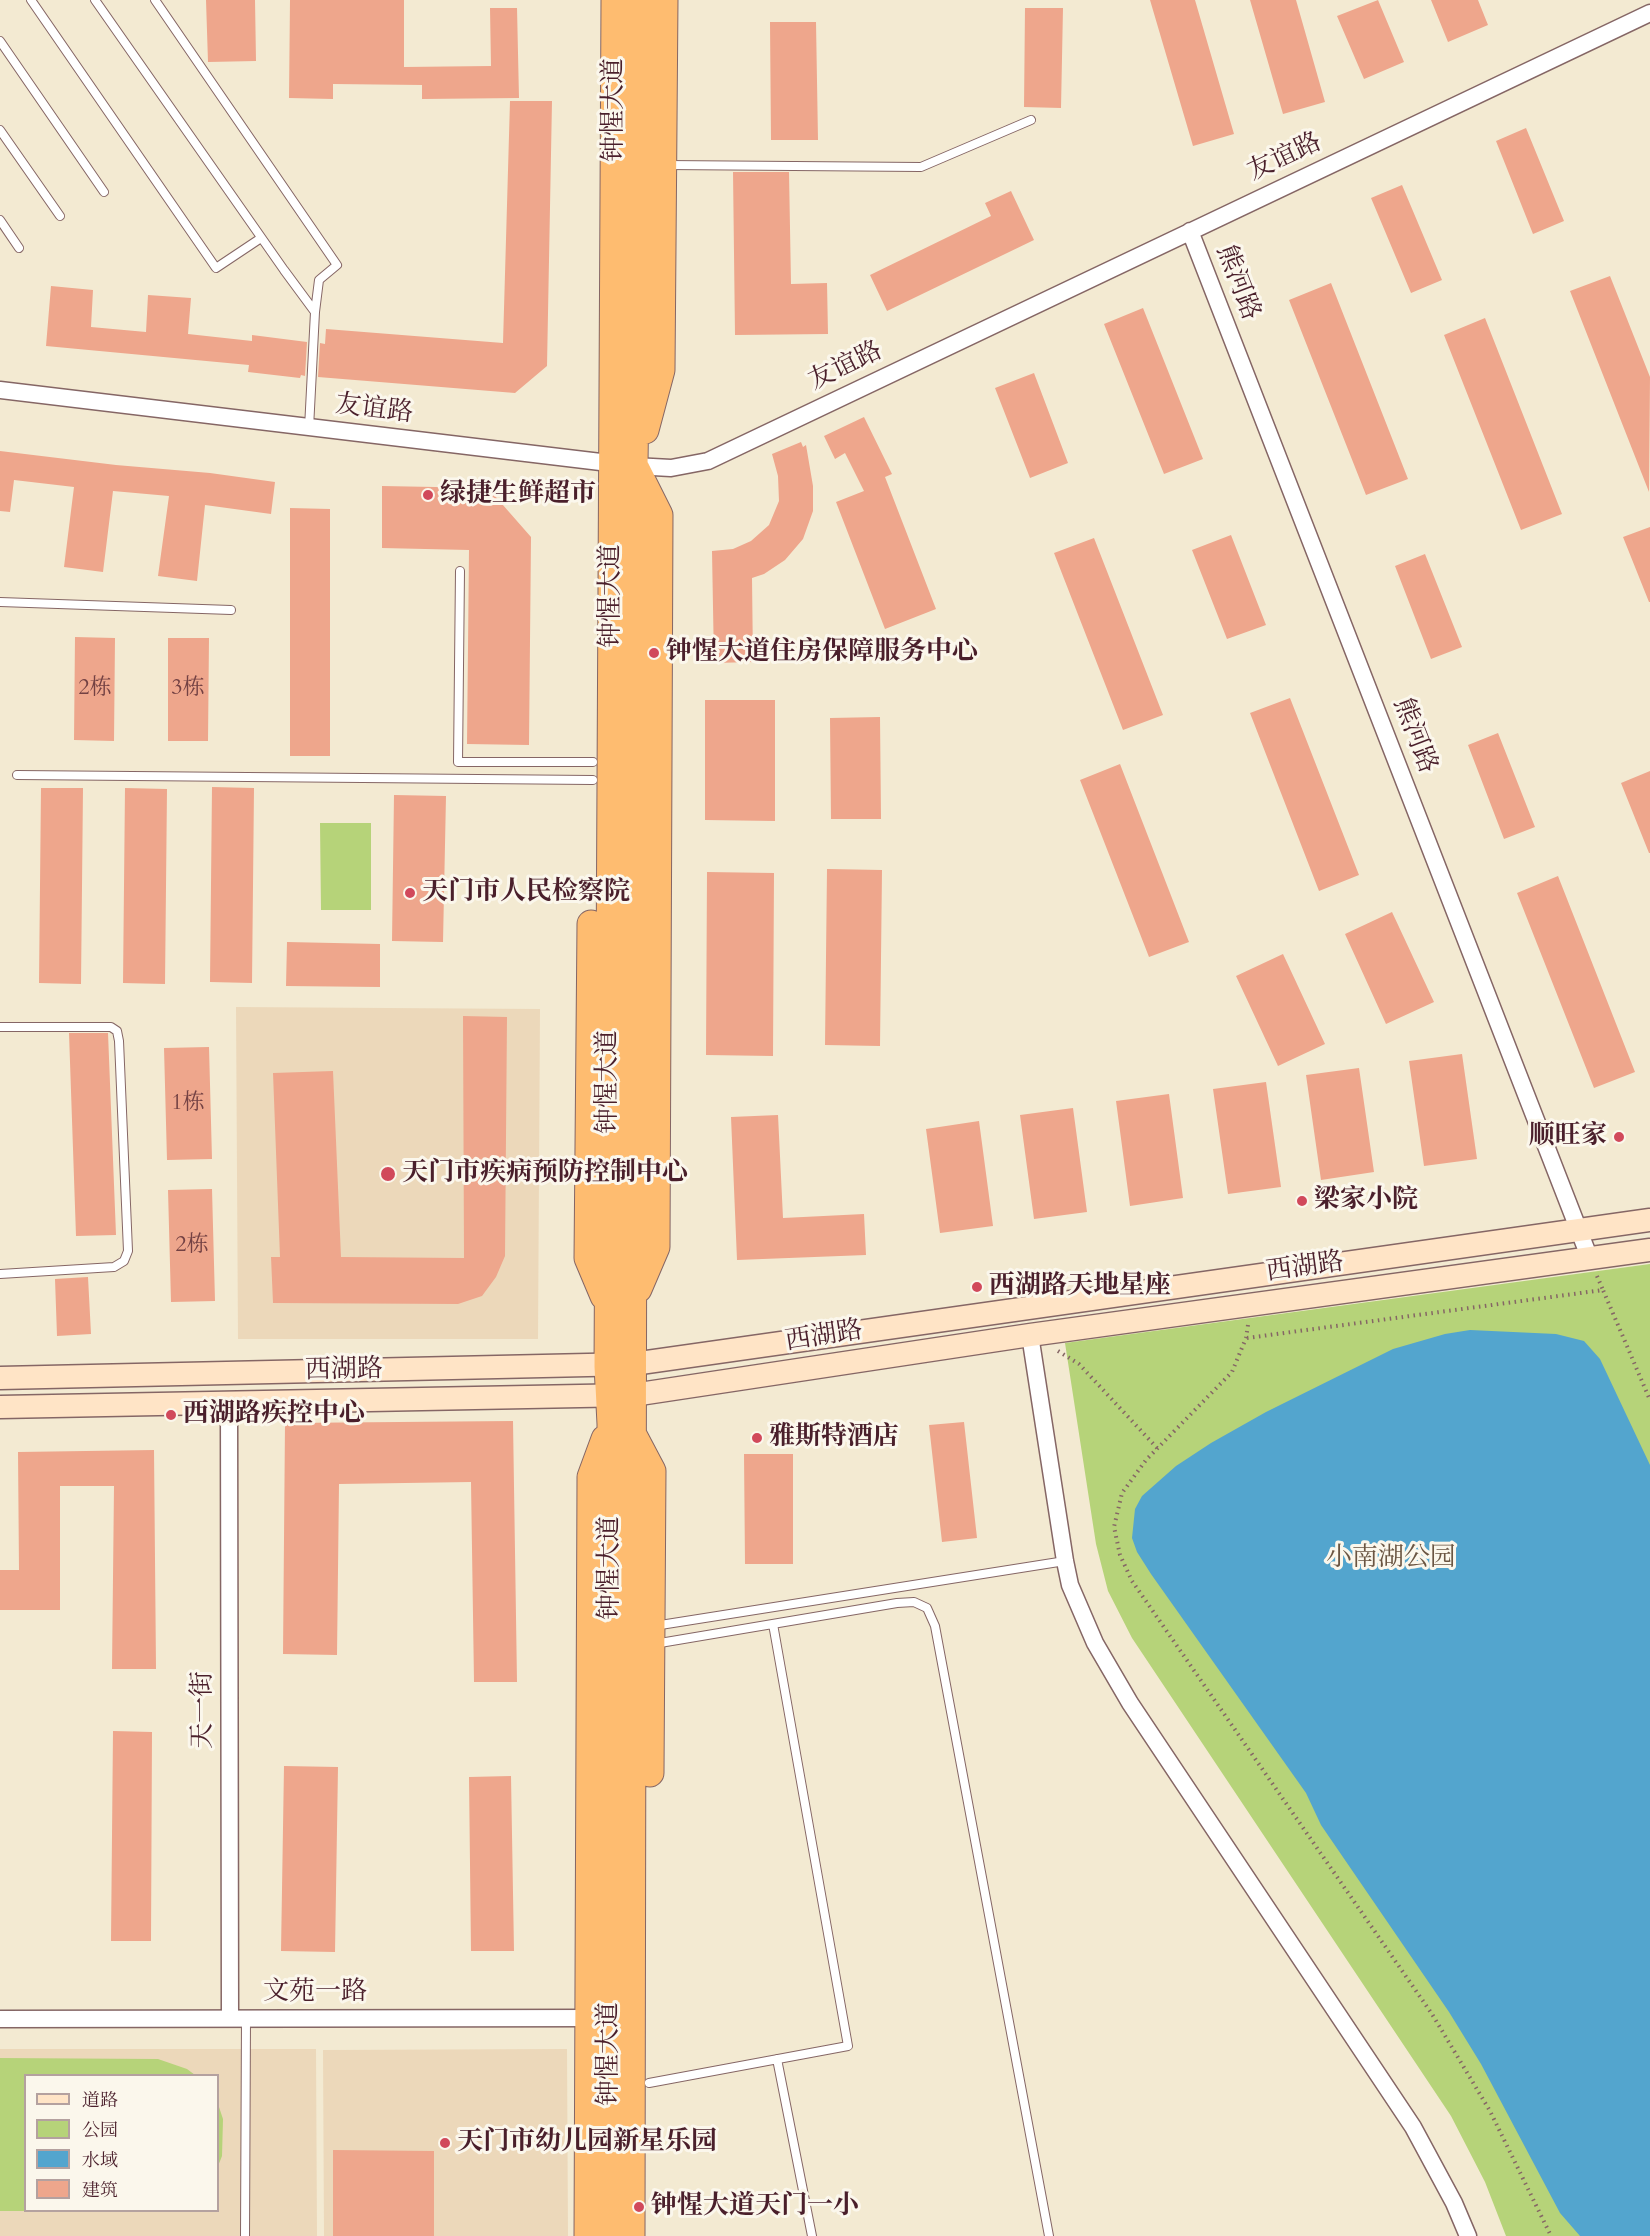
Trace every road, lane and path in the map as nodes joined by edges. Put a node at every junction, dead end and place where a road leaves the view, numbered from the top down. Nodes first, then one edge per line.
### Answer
1 (31, 0) edge
2 (95, 0) edge
3 (155, 0) edge
4 (597, 0) edge
5 (615, 0) edge
6 (640, 0) edge
7 (664, 0) edge
8 (1650, 13) edge
9 (0, 41) edge
10 (1031, 120) dead end
11 (0, 130) edge
12 (650, 164) junction
13 (104, 192) dead end
14 (60, 216) dead end
15 (0, 220) edge
16 (1190, 231) junction
17 (261, 238) junction
18 (19, 248) dead end
19 (315, 312) junction
20 (0, 390) edge
21 (309, 428) junction
22 (624, 465) junction
23 (460, 571) dead end
24 (0, 602) edge
25 (231, 610) dead end
26 (593, 771) junction
27 (17, 775) dead end
28 (0, 1027) edge
29 (1650, 1220) edge
30 (1579, 1230) junction
31 (1650, 1250) edge
32 (1590, 1259) junction
33 (0, 1274) edge
34 (620, 1303) junction
35 (1250, 1305) junction
36 (1030, 1335) junction
37 (1246, 1338) junction
38 (620, 1365) junction
39 (0, 1378) edge
40 (621, 1395) junction
41 (1650, 1400) edge
42 (230, 1402) junction
43 (0, 1407) edge
44 (621, 1428) junction
45 (1158, 1449) junction
46 (1065, 1561) junction
47 (773, 1624) junction
48 (651, 1636) junction
49 (238, 2018) junction
50 (610, 2018) junction
51 (0, 2019) edge
52 (777, 2059) junction
53 (649, 2083) junction
54 (245, 2236) edge
55 (588, 2236) edge
56 (611, 2236) edge
57 (631, 2236) edge
58 (648, 2236) edge
59 (812, 2236) edge
60 (1049, 2236) edge
61 (1468, 2236) edge
62 (1551, 2236) edge

1 - 17 lane
2 - 17 lane
3 - 19 lane
4 - 22 highway
5 - 22 highway, 钟惺大道
6 - 12 highway, 钟惺大道
7 - 12 highway
8 - 16 street, 友谊路
9 - 13 lane
10 - 12 lane
11 - 14 lane
12 - 22 highway
15 - 18 lane
16 - 22 street, 友谊路
16 - 30 street, 熊河路
17 - 19 lane
19 - 21 lane
20 - 21 street, 友谊路
21 - 22 street, 友谊路
22 - 26 highway
22 - 34 highway, 钟惺大道
22 - 34 highway
23 - 26 lane
24 - 25 lane
26 - 27 lane
26 - 34 highway
28 - 33 lane
29 - 30 main road, 西湖路
30 - 32 street, 熊河路
30 - 38 main road, 西湖路
31 - 32 main road, 西湖路
32 - 35 main road, 西湖路
34 - 38 highway, 钟惺大道
35 - 36 main road, 西湖路
35 - 37 path
36 - 40 main road, 西湖路
36 - 45 path
36 - 46 street
37 - 41 path
37 - 45 path
38 - 39 main road, 西湖路
38 - 40 highway, 钟惺大道
40 - 42 main road, 西湖路
40 - 44 highway, 钟惺大道
42 - 43 main road, 西湖路
42 - 49 street, 天一街
44 - 48 highway
44 - 50 highway, 钟惺大道
44 - 50 highway
45 - 62 path
46 - 48 lane
46 - 61 street
47 - 48 lane
47 - 52 lane
47 - 60 lane
48 - 53 highway
49 - 50 street, 文苑一路
49 - 51 street, 文苑一路
49 - 54 lane
50 - 55 highway
50 - 56 highway, 钟惺大道
50 - 57 highway, 钟惺大道
52 - 53 lane
52 - 59 lane
53 - 58 highway

